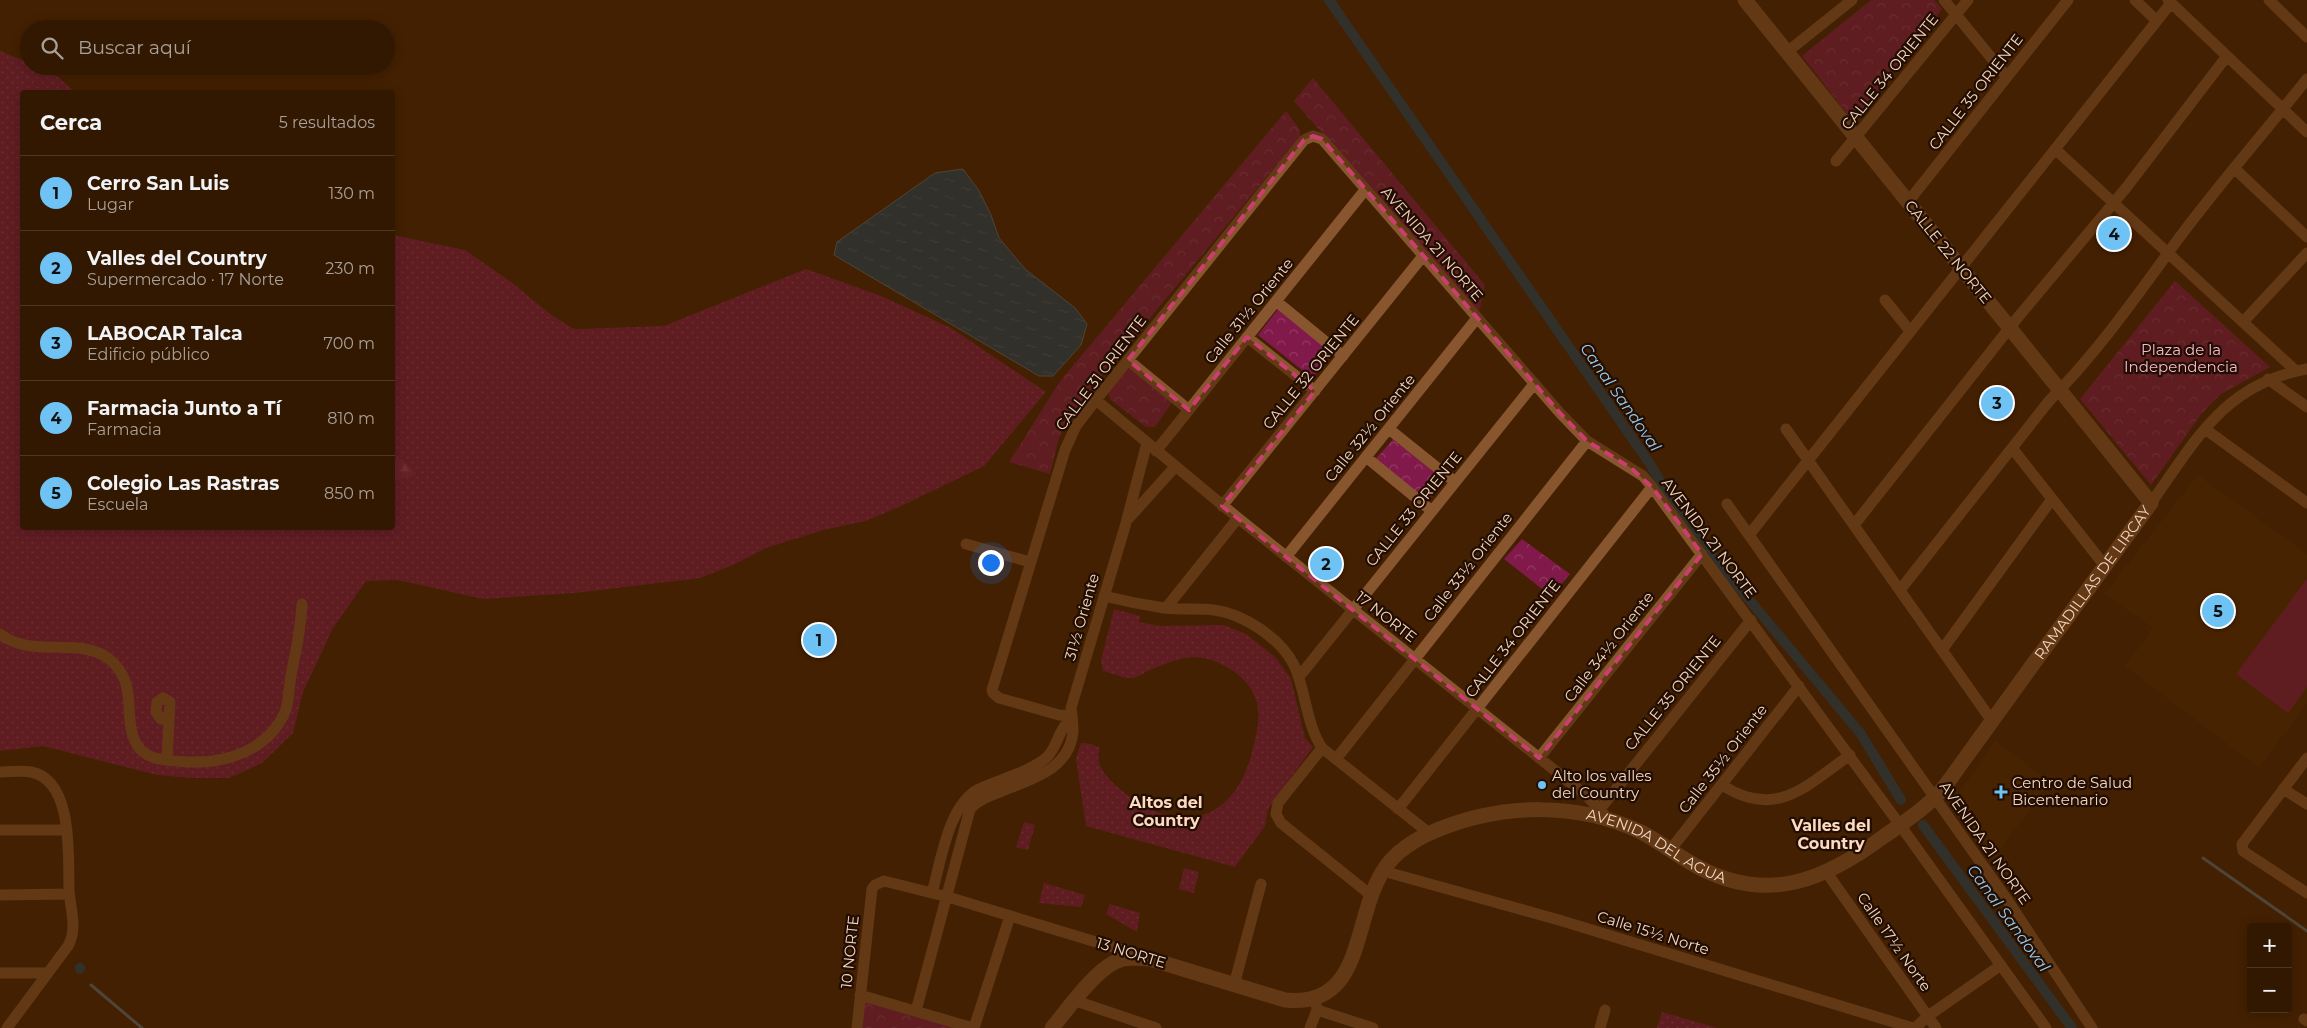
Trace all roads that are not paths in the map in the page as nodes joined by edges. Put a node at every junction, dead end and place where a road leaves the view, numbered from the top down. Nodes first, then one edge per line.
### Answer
1 (1852, 0) edge
2 (1944, 0) edge
3 (1968, 0) edge
4 (2068, 0) edge
5 (2135, 0) edge
6 (2268, 0) edge
7 (1749, 1) edge
8 (2170, 1) edge
9 (1956, 15) junction
10 (2157, 21) junction
11 (2307, 37) edge
12 (1787, 52) junction
13 (2227, 56) junction
14 (2007, 77) junction
15 (2307, 79) edge
16 (2283, 109) junction
17 (2307, 132) edge
18 (1856, 138) junction
19 (1304, 140) joint
20 (2056, 149) junction
21 (1836, 161) dead end
22 (2235, 169) junction
23 (1365, 190) junction
24 (2113, 201) junction
25 (1908, 202) junction
26 (2307, 237) edge
27 (2169, 252) junction
28 (2307, 253) edge
29 (1423, 256) junction
30 (1961, 268) junction
31 (1885, 300) dead end
32 (1276, 302) junction
33 (1477, 318) junction
34 (2243, 322) junction
35 (2009, 328) junction
36 (1910, 331) junction
37 (1247, 337) junction
38 (1343, 356) junction
39 (1128, 360) junction
40 (2302, 370) edge
41 (2268, 379) junction
42 (1534, 384) junction
43 (2060, 390) junction
44 (1315, 391) junction
45 (1096, 400) junction
46 (2307, 408) edge
47 (1189, 410) junction
48 (1389, 429) junction
49 (1786, 429) dead end
50 (2205, 429) junction
51 (1587, 441) junction
52 (1151, 447) junction
53 (2012, 448) junction
54 (1366, 458) junction
55 (1808, 460) junction
56 (1176, 467) junction
57 (1455, 482) junction
58 (1652, 487) junction
59 (2052, 500) junction
60 (2151, 503) junction
61 (2307, 503) edge
62 (1727, 504) dead end
63 (1222, 506) junction
64 (1432, 511) junction
65 (1238, 518) junction
66 (1126, 523) junction
67 (1854, 525) junction
68 (1749, 535) junction
69 (966, 544) dead end
70 (1702, 554) junction
71 (1286, 557) junction
72 (1030, 562) junction
73 (2105, 566) junction
74 (1900, 590) junction
75 (1104, 596) junction
76 (302, 604) dead end
77 (1166, 608) junction
78 (1353, 610) junction
79 (1751, 620) junction
80 (0, 634) edge
81 (1942, 650) junction
82 (1415, 659) junction
83 (1299, 677) junction
84 (1799, 686) junction
85 (1477, 709) junction
86 (1072, 718) junction
87 (169, 720) dead end
88 (1992, 720) junction
89 (1322, 748) junction
90 (1850, 755) junction
91 (1539, 758) junction
92 (2307, 758) edge
93 (167, 759) junction
94 (1336, 759) junction
95 (0, 772) edge
96 (1722, 785) junction
97 (2283, 789) junction
98 (1935, 798) junction
99 (969, 802) junction
100 (2307, 804) edge
101 (1398, 809) junction
102 (1604, 814) junction
103 (1900, 825) junction
104 (0, 830) edge
105 (67, 830) junction
106 (1428, 833) junction
107 (1671, 849) junction
108 (1383, 871) junction
109 (1827, 873) junction
110 (879, 882) joint
111 (1261, 884) dead end
112 (932, 893) junction
113 (2307, 893) edge
114 (70, 894) junction
115 (0, 895) edge
116 (1372, 896) junction
117 (948, 897) junction
118 (1010, 916) junction
119 (1150, 959) junction
120 (2001, 965) junction
121 (47, 972) junction
122 (0, 973) edge
123 (1234, 985) junction
124 (860, 995) junction
125 (1076, 1001) junction
126 (1316, 1004) junction
127 (1605, 1010) dead end
128 (916, 1011) junction
129 (1928, 1016) junction
130 (7, 1028) edge
131 (857, 1028) edge
132 (974, 1028) edge
133 (1052, 1028) edge
134 (1156, 1028) edge
135 (1310, 1028) edge
136 (1373, 1028) edge
137 (1600, 1028) edge
138 (1914, 1028) edge
139 (1936, 1028) edge
140 (2046, 1028) edge
141 (2092, 1028) edge

1 - 12 street
2 - 9 street
3 - 9 street, CALLE 34 ORIENTE
4 - 14 street, CALLE 35 ORIENTE
5 - 10 street
6 - 11 street
7 - 12 street, CALLE 22 NORTE
8 - 10 street
8 - 13 street
9 - 14 street
9 - 18 street, CALLE 34 ORIENTE
10 - 20 street
12 - 18 street, CALLE 22 NORTE
13 - 16 street
13 - 24 street
14 - 25 street, CALLE 35 ORIENTE
15 - 16 street
16 - 17 street
16 - 22 street
18 - 21 street, CALLE 34 ORIENTE
18 - 25 street, CALLE 22 NORTE
19 - 23 street, AVENIDA 21 NORTE
19 - 39 street, CALLE 31 ORIENTE
20 - 24 street
20 - 30 street
22 - 26 street
22 - 27 street
23 - 29 street, AVENIDA 21 NORTE
23 - 32 street, Calle 31½ Oriente
24 - 27 street
24 - 35 street
25 - 30 street, CALLE 22 NORTE
27 - 34 street
27 - 43 street
28 - 34 street
29 - 33 street, AVENIDA 21 NORTE
29 - 38 street, CALLE 32 ORIENTE
30 - 35 street, CALLE 22 NORTE
30 - 36 street
31 - 36 street
32 - 37 street, Calle 31½ Oriente
32 - 38 street
33 - 42 street, AVENIDA 21 NORTE
33 - 48 street, Calle 32½ Oriente
34 - 40 street
35 - 43 street, CALLE 22 NORTE
35 - 67 street
36 - 55 street
37 - 44 street
37 - 47 street, Calle 31½ Oriente
38 - 44 street, CALLE 32 ORIENTE
39 - 45 street, CALLE 31 ORIENTE
39 - 47 street
40 - 41 street, RAMADILLAS DE LIRCAY
41 - 46 street
41 - 50 street, RAMADILLAS DE LIRCAY
42 - 51 street, AVENIDA 21 NORTE
42 - 57 street, CALLE 33 ORIENTE
43 - 53 street
43 - 60 street, CALLE 22 NORTE
44 - 63 street, CALLE 32 ORIENTE
45 - 52 street, 17 NORTE
45 - 72 street, CALLE 31 ORIENTE
47 - 52 street, Calle 31½ Oriente
48 - 54 street, Calle 32½ Oriente
48 - 57 street
49 - 55 street
50 - 60 street, RAMADILLAS DE LIRCAY
50 - 61 street
51 - 58 street, AVENIDA 21 NORTE
51 - 82 street, Calle 33½ Oriente
52 - 56 street, 17 NORTE
52 - 66 street, 31½ Oriente
53 - 59 street
53 - 74 street
54 - 64 street
54 - 71 street, Calle 32½ Oriente
55 - 67 street
55 - 68 street
56 - 63 street, 17 NORTE
56 - 66 street, 31½ Oriente
57 - 64 street, CALLE 33 ORIENTE
58 - 70 street, AVENIDA 21 NORTE
58 - 85 street, CALLE 34 ORIENTE
59 - 73 street
59 - 81 street
60 - 73 street, RAMADILLAS DE LIRCAY
62 - 68 street, AVENIDA 21 NORTE
63 - 65 street, 17 NORTE
64 - 78 street, CALLE 33 ORIENTE
65 - 71 street, 17 NORTE
65 - 77 street
66 - 75 street, 31½ Oriente
67 - 74 street
68 - 98 street, AVENIDA 21 NORTE
69 - 72 street
70 - 79 street, AVENIDA 21 NORTE
70 - 91 street, Calle 34½ Oriente
71 - 78 street, 17 NORTE
72 - 86 street, CALLE 31 ORIENTE
73 - 88 street, RAMADILLAS DE LIRCAY
74 - 81 street
75 - 77 street
75 - 86 street, 31½ Oriente
76 - 93 street
77 - 83 street
78 - 82 street, 17 NORTE
78 - 83 street, CALLE 33 ORIENTE
79 - 84 street, AVENIDA 21 NORTE
79 - 102 street, CALLE 35 ORIENTE
80 - 93 street
81 - 88 street
82 - 85 street, 17 NORTE
82 - 94 street, Calle 33½ Oriente
83 - 89 street
84 - 90 street, AVENIDA 21 NORTE
84 - 96 street, Calle 35½ Oriente
85 - 91 street, 17 NORTE
85 - 101 street, CALLE 34 ORIENTE
86 - 99 street, 31½ Oriente
87 - 93 street
88 - 98 street, RAMADILLAS DE LIRCAY
89 - 94 street
89 - 116 street
90 - 96 street
90 - 103 street, AVENIDA 21 NORTE
91 - 102 street, 17 NORTE
92 - 97 street
94 - 101 street
95 - 105 street
96 - 107 street, Calle 35½ Oriente
97 - 100 street
97 - 113 street
98 - 103 street, RAMADILLAS DE LIRCAY
98 - 141 street, AVENIDA 21 NORTE
99 - 112 street
99 - 117 street
101 - 106 street
102 - 106 street, AVENIDA DEL AGUA
102 - 107 street, AVENIDA DEL AGUA
103 - 109 street, AVENIDA DEL AGUA
103 - 120 street, AVENIDA 21 NORTE
104 - 105 street
105 - 114 street
106 - 108 street, AVENIDA DEL AGUA
107 - 109 street, AVENIDA DEL AGUA
108 - 116 street, AVENIDA DEL AGUA
108 - 138 street, Calle 15½ Norte
109 - 129 street, Calle 17½ Norte
110 - 112 street, 13 NORTE
110 - 124 street, 10 NORTE
111 - 123 street
112 - 117 street, 13 NORTE
114 - 115 street
114 - 121 street
116 - 126 street, AVENIDA DEL AGUA
117 - 118 street, 13 NORTE
117 - 128 street
118 - 119 street, 13 NORTE
118 - 132 street
119 - 123 street, 13 NORTE
119 - 125 street
120 - 129 street
120 - 140 street, AVENIDA 21 NORTE
121 - 122 street
121 - 130 street
123 - 126 street, 13 NORTE
124 - 128 street
124 - 131 street, 10 NORTE
125 - 133 street
125 - 134 street
126 - 135 street
126 - 136 street, 13 NORTE
127 - 137 street
128 - 132 street
129 - 138 street
129 - 139 street, Calle 17½ Norte

